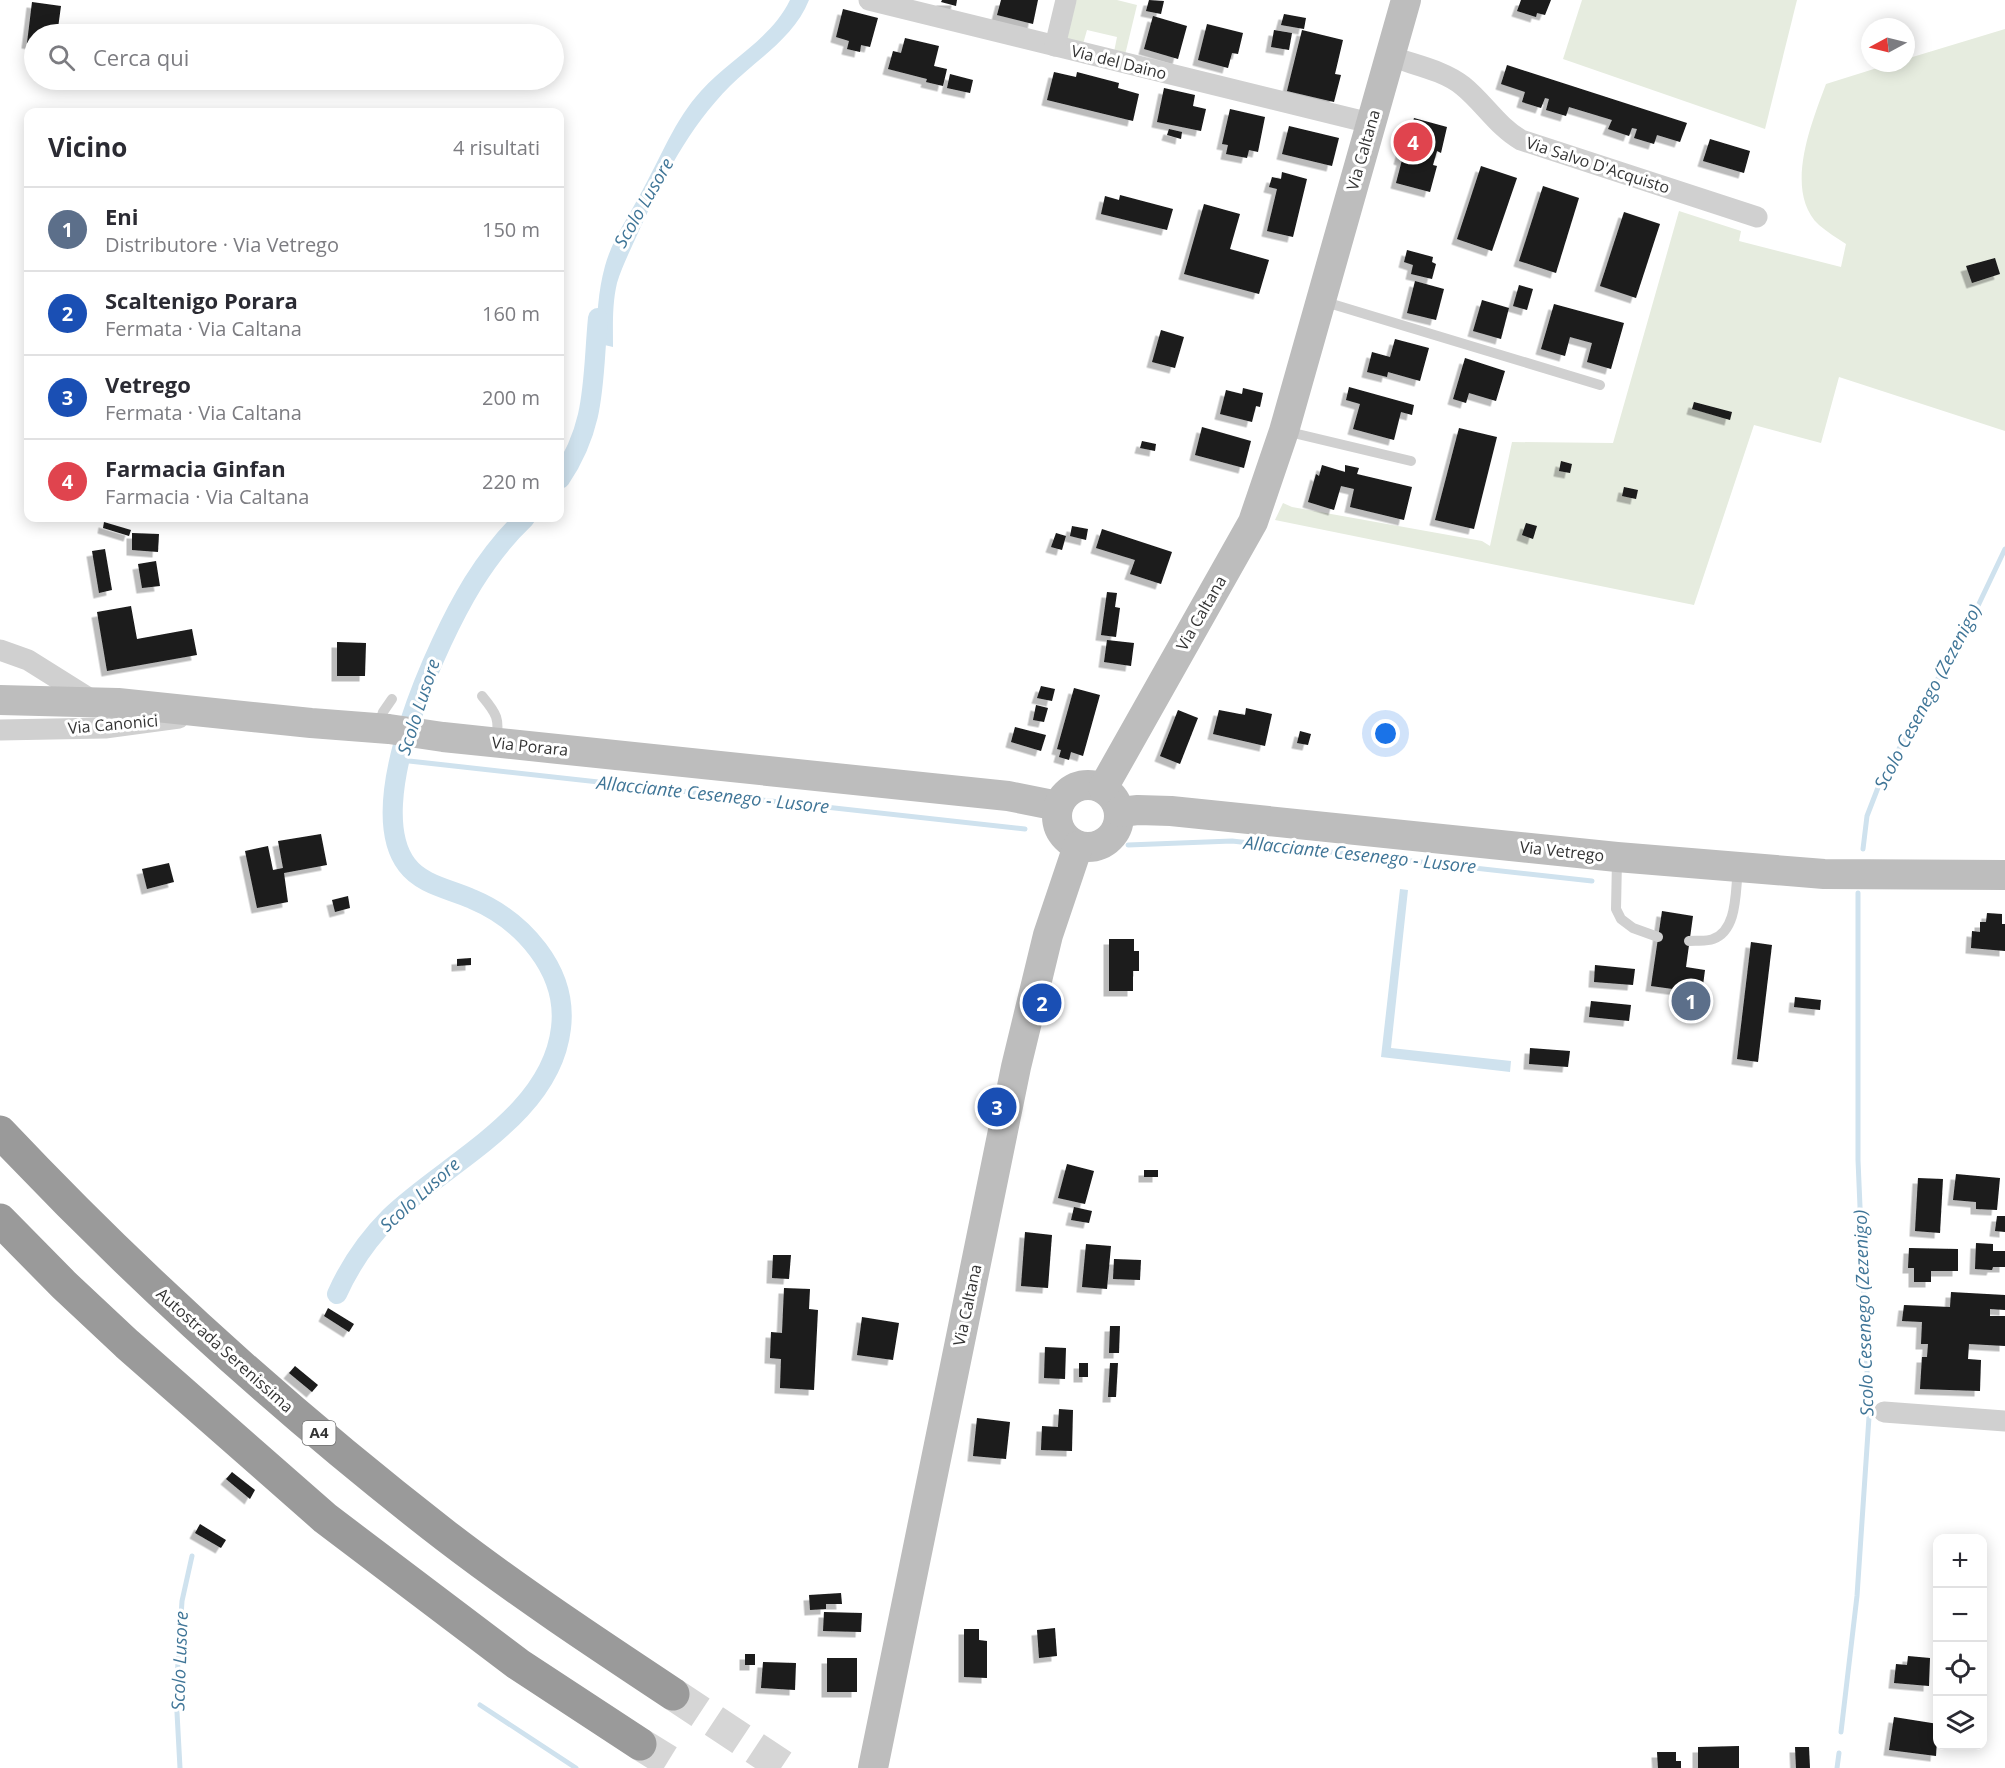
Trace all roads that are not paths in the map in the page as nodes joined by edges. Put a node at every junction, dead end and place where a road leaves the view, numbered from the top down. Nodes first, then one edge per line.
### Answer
1 (869, 0) edge
2 (1066, 0) edge
3 (1406, 0) edge
4 (898, 3) edge
5 (1056, 46) junction
6 (1390, 56) junction
7 (1370, 123) junction
8 (1757, 217) dead end
9 (1320, 301) junction
10 (1600, 385) dead end
11 (1284, 431) junction
12 (1411, 461) dead end
13 (0, 650) edge
14 (482, 696) dead end
15 (392, 699) dead end
16 (0, 700) edge
17 (95, 702) junction
18 (226, 714) junction
19 (383, 729) junction
20 (0, 730) edge
21 (496, 742) junction
22 (1102, 788) junction
23 (1058, 806) junction
24 (1120, 812) junction
25 (1078, 846) junction
26 (1617, 856) junction
27 (1738, 866) junction
28 (2005, 875) edge
29 (1658, 937) dead end
30 (1689, 941) dead end
31 (0, 1132) edge
32 (0, 1221) edge
33 (1884, 1412) dead end
34 (2005, 1421) edge
35 (673, 1694) tunnel mouth
36 (640, 1744) tunnel mouth
37 (873, 1768) edge

1 - 4 street, Via del Daino
2 - 5 street
3 - 6 main road, Via Caltana
4 - 5 street, Via del Daino
5 - 7 street, Via del Daino
6 - 7 main road, Via Caltana
6 - 8 street, Via Salvo D'Acquisto
7 - 9 main road, Via Caltana
9 - 10 lane
9 - 11 main road, Via Caltana
11 - 12 lane
11 - 22 main road, Via Caltana
13 - 17 street, Via Canonici
14 - 21 lane
15 - 19 lane
16 - 17 main road, Via Porara
17 - 18 main road, Via Porara
18 - 19 main road, Via Porara
18 - 20 street, Via Canonici
19 - 21 main road, Via Porara
21 - 23 main road, Via Porara
22 - 23 main road
22 - 24 main road
23 - 25 main road
24 - 25 main road
24 - 26 main road, Via Vetrego
25 - 37 main road, Via Caltana
26 - 27 main road, Via Vetrego
26 - 29 lane
27 - 28 main road, Via Vetrego
27 - 30 lane
31 - 35 highway, Autostrada Serenissima / A4
32 - 36 highway
33 - 34 street

